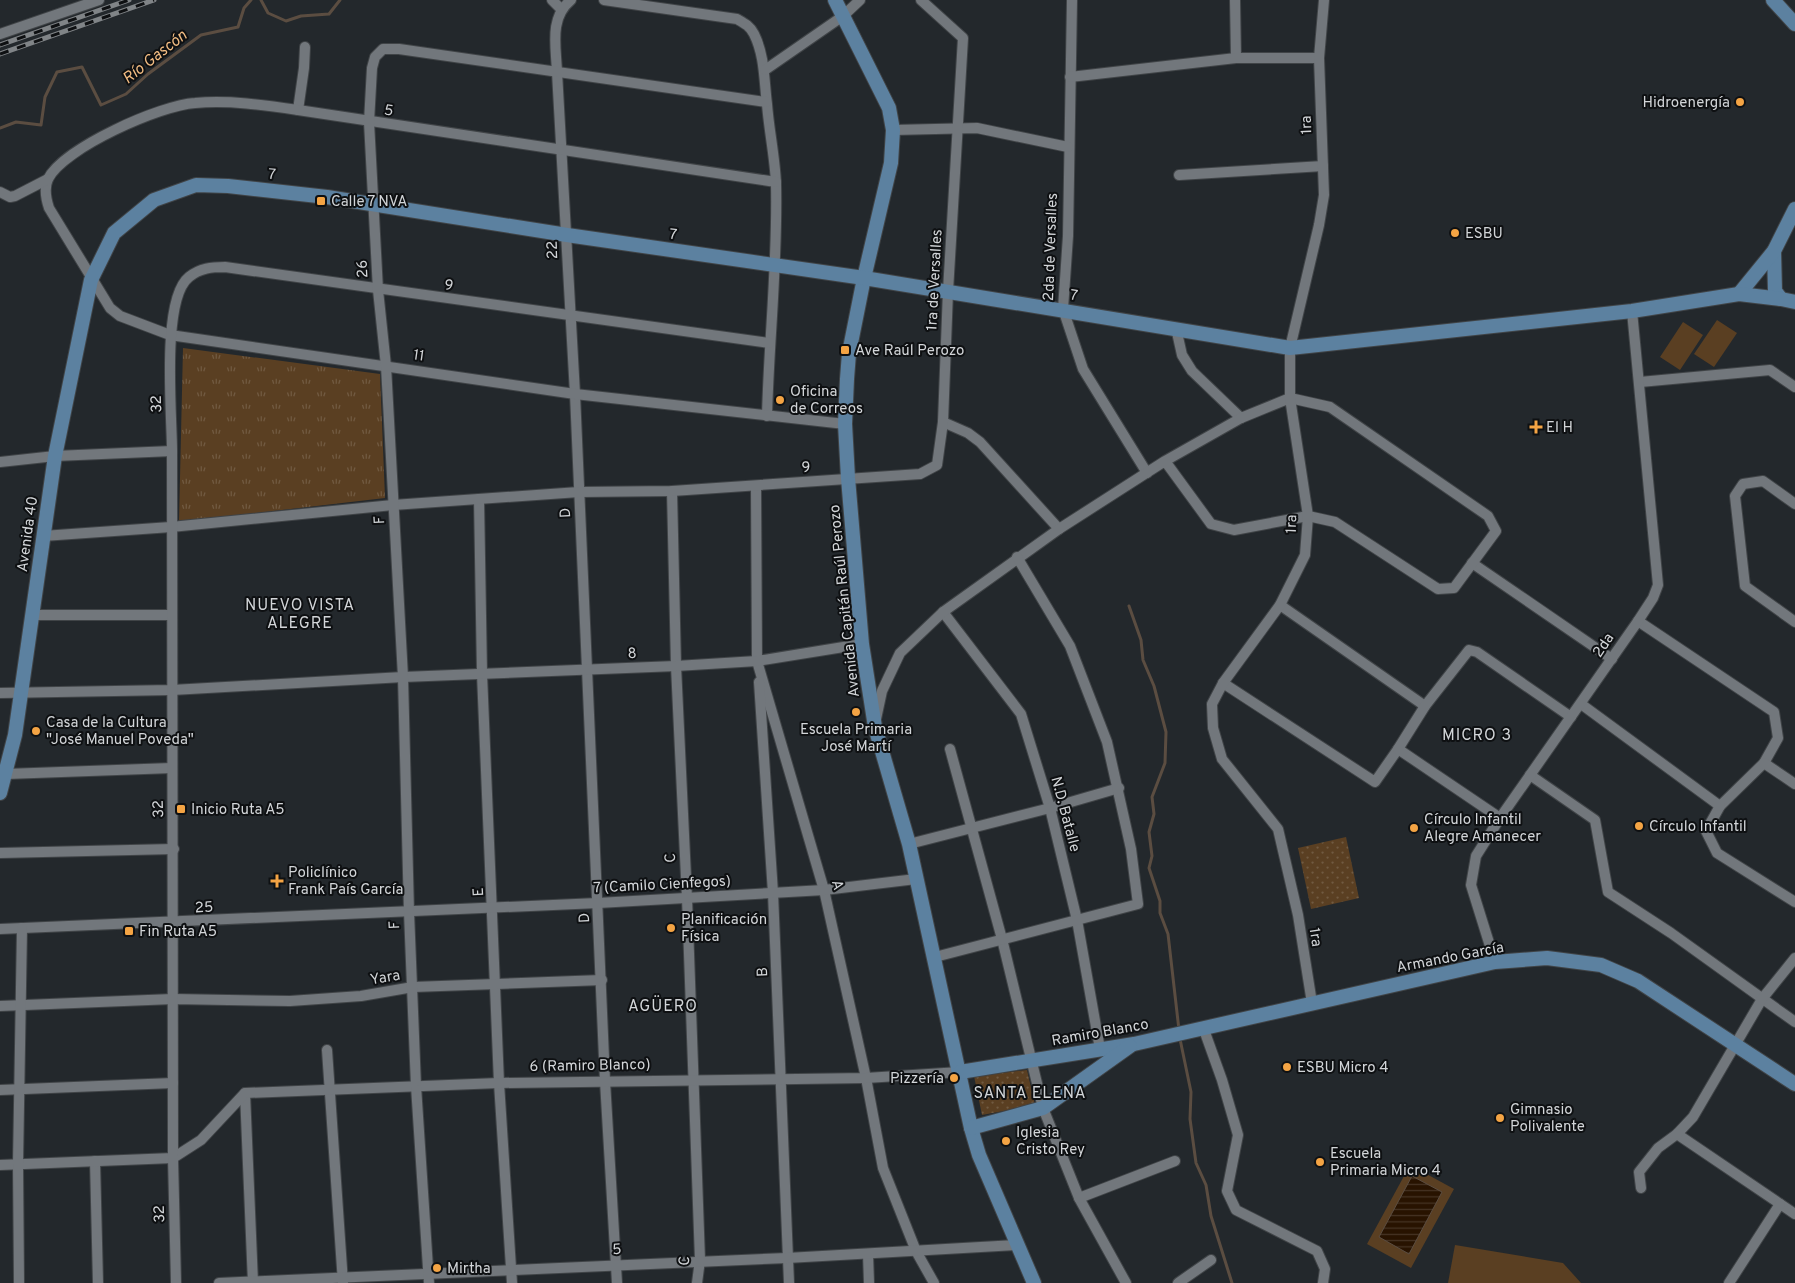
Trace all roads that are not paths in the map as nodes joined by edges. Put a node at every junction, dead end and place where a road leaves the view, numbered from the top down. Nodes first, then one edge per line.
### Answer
1 (99, 0) edge
2 (552, 0) edge
3 (571, 0) edge
4 (604, 0) edge
5 (835, 0) edge
6 (860, 0) edge
7 (921, 0) edge
8 (1072, 0) edge
9 (1235, 0) edge
10 (1324, 0) edge
11 (1773, 0) edge
12 (560, 9) junction
13 (843, 16) junction
14 (1795, 24) edge
15 (0, 34) edge
16 (304, 47) dead end
17 (1236, 58) junction
18 (1319, 58) junction
19 (765, 70) junction
20 (556, 72) junction
21 (1070, 78) junction
22 (766, 102) junction
23 (298, 110) junction
24 (369, 122) junction
25 (958, 129) junction
26 (893, 130) junction
27 (1068, 147) junction
28 (562, 151) junction
29 (1322, 166) junction
30 (1179, 175) dead end
31 (48, 179) junction
32 (776, 182) junction
33 (0, 192) edge
34 (373, 205) junction
35 (1795, 209) edge
36 (567, 235) junction
37 (1774, 251) junction
38 (775, 265) junction
39 (864, 278) junction
40 (92, 280) junction
41 (378, 290) junction
42 (948, 291) junction
43 (1739, 294) junction
44 (1788, 300) edge
45 (1062, 309) junction
46 (1632, 311) junction
47 (569, 317) junction
48 (1176, 328) junction
49 (170, 335) junction
50 (769, 343) junction
51 (1290, 348) junction
52 (386, 366) junction
53 (1640, 382) junction
54 (1795, 387) edge
55 (575, 394) junction
56 (1290, 398) junction
57 (767, 416) junction
58 (1241, 418) junction
59 (943, 422) junction
60 (846, 424) junction
61 (172, 451) junction
62 (55, 456) junction
63 (1165, 461) junction
64 (0, 462) edge
65 (1147, 473) junction
66 (848, 478) junction
67 (756, 486) junction
68 (672, 491) junction
69 (579, 492) junction
70 (479, 499) junction
71 (1795, 504) edge
72 (393, 505) junction
73 (1308, 516) junction
74 (171, 527) junction
75 (1058, 528) junction
76 (43, 536) junction
77 (1017, 557) junction
78 (1472, 563) junction
79 (1280, 605) junction
80 (942, 612) junction
81 (172, 614) junction
82 (32, 615) junction
83 (1638, 621) junction
84 (1795, 622) edge
85 (862, 644) junction
86 (1612, 659) junction
87 (757, 661) junction
88 (676, 666) junction
89 (587, 670) junction
90 (482, 674) junction
91 (403, 677) junction
92 (1223, 683) junction
93 (172, 690) junction
94 (20, 692) junction
95 (0, 693) edge
96 (1581, 704) junction
97 (1425, 706) junction
98 (1571, 717) junction
99 (875, 728) junction
100 (950, 749) dead end
101 (1398, 749) junction
102 (1764, 763) junction
103 (172, 768) junction
104 (6, 774) junction
105 (1530, 776) junction
106 (1795, 784) edge
107 (1119, 788) junction
108 (0, 793) edge
109 (1720, 806) junction
110 (1050, 808) junction
111 (1500, 818) junction
112 (972, 828) junction
113 (909, 844) junction
114 (174, 848) junction
115 (0, 853) edge
116 (916, 880) junction
117 (824, 890) junction
118 (774, 893) junction
119 (688, 898) junction
120 (598, 902) junction
121 (1795, 902) edge
122 (493, 906) junction
123 (409, 912) junction
124 (1077, 920) junction
125 (174, 923) junction
126 (22, 928) junction
127 (0, 929) edge
128 (1002, 940) junction
129 (935, 957) junction
130 (1795, 958) edge
131 (1495, 962) junction
132 (602, 980) junction
133 (496, 985) junction
134 (413, 988) junction
135 (173, 999) junction
136 (1762, 1000) junction
137 (1312, 1003) junction
138 (0, 1006) edge
139 (21, 1006) junction
140 (1795, 1022) edge
141 (1197, 1028) junction
142 (1172, 1034) joint
143 (1134, 1044) junction
144 (1734, 1044) junction
145 (1100, 1049) junction
146 (326, 1050) dead end
147 (1032, 1061) junction
148 (960, 1072) junction
149 (781, 1078) junction
150 (866, 1078) junction
151 (693, 1079) junction
152 (605, 1081) junction
153 (173, 1083) junction
154 (499, 1083) junction
155 (1795, 1084) edge
156 (416, 1086) junction
157 (19, 1089) junction
158 (0, 1090) edge
159 (330, 1090) junction
160 (245, 1093) junction
161 (1043, 1108) junction
162 (971, 1128) junction
163 (1676, 1134) junction
164 (173, 1158) junction
165 (95, 1161) junction
166 (1175, 1161) dead end
167 (18, 1164) junction
168 (0, 1165) edge
169 (1641, 1188) dead end
170 (1079, 1198) junction
171 (1780, 1204) junction
172 (1795, 1214) edge
173 (1016, 1245) junction
174 (916, 1252) junction
175 (868, 1254) junction
176 (787, 1258) junction
177 (700, 1260) junction
178 (1211, 1260) dead end
179 (616, 1264) junction
180 (512, 1269) junction
181 (429, 1278) edge
182 (343, 1280) edge
183 (253, 1282) edge
184 (19, 1283) edge
185 (98, 1283) edge
186 (176, 1283) edge
187 (219, 1283) edge
188 (512, 1283) edge
189 (617, 1283) edge
190 (697, 1283) edge
191 (789, 1283) edge
192 (870, 1283) edge
193 (934, 1283) edge
194 (1034, 1283) edge
195 (1126, 1283) edge
196 (1178, 1283) edge
197 (1323, 1283) edge
198 (1729, 1283) edge

1 - 15 street
2 - 12 street
3 - 12 street
4 - 19 street
5 - 13 main road, Avenida Capitán Raúl Perozo
6 - 13 street
7 - 25 street, 1ra de Versalles
8 - 21 street, 2da de Versalles
9 - 17 street
10 - 18 street, 1ra
11 - 14 main road
12 - 20 street, 22
13 - 19 street
13 - 26 main road, Avenida Capitán Raúl Perozo
16 - 23 street
17 - 18 street
17 - 21 street
18 - 29 street, 1ra
19 - 22 street
20 - 22 street
20 - 24 street, 26
20 - 28 street, 22
21 - 27 street, 2da de Versalles
22 - 32 street
23 - 24 street, 5
23 - 31 street, 5
24 - 28 street, 5
24 - 34 street, 26
25 - 26 street
25 - 27 street
25 - 42 street, 1ra de Versalles
26 - 39 main road, Avenida Capitán Raúl Perozo
27 - 45 street, 2da de Versalles
28 - 32 street, 5
28 - 36 street, 22
29 - 30 street
29 - 51 street, 1ra
31 - 33 street
31 - 40 street, 11
32 - 38 street
34 - 36 main road, 7
34 - 40 main road, 7
34 - 41 street, 26
35 - 37 main road
36 - 38 main road, 7
36 - 47 street, 22
37 - 43 main road
37 - 44 main road
38 - 39 main road, 7
38 - 50 street
39 - 42 main road, 7
39 - 60 main road, Avenida Capitán Raúl Perozo
40 - 49 street, 11
40 - 62 main road, Avenida 40
41 - 47 street, 9
41 - 49 street, 9
41 - 52 street, 26
42 - 45 main road, 7
42 - 59 street, 1ra de Versalles
43 - 44 main road, 7
43 - 46 main road, 7
45 - 48 main road, 7
45 - 65 street, 2da de Versalles
46 - 51 main road, 7
46 - 53 street, 2da
47 - 50 street, 9
47 - 55 street, 22
48 - 51 main road, 7
48 - 58 street
49 - 52 street, 11
49 - 61 street, 32
50 - 57 street
51 - 56 street, 1ra
52 - 55 street, 11
52 - 72 street, 26
53 - 54 street
53 - 83 street, 2da
55 - 57 street, 11
55 - 69 street, 22
56 - 58 street
56 - 73 street, 1ra
56 - 78 street
57 - 60 street, 11
58 - 63 street
59 - 66 street, 9
59 - 75 street
60 - 66 main road, Avenida Capitán Raúl Perozo
61 - 62 street
61 - 74 street, 32
62 - 64 street
62 - 76 main road, Avenida 40
63 - 65 street
63 - 73 street
65 - 75 street
66 - 67 street, 9
66 - 85 main road, Avenida Capitán Raúl Perozo
67 - 68 street, 9
67 - 87 street, A
68 - 69 street, 9
68 - 88 street, C
69 - 70 street, 9
69 - 89 street, D
70 - 72 street, 9
70 - 90 street, E
71 - 84 street
72 - 74 street, 9
72 - 91 street, F
73 - 78 street
73 - 79 street, 1ra
74 - 76 street, 9
74 - 81 street, 32
75 - 77 street
76 - 82 main road, Avenida 40
77 - 80 street
77 - 107 street
78 - 86 street
79 - 92 street, 1ra
79 - 97 street
80 - 99 street
80 - 110 street, N.D. Batalle
81 - 82 street
81 - 93 street, 32
82 - 94 main road, Avenida 40
83 - 86 street, 2da
83 - 102 street
85 - 87 street, 8
85 - 99 main road, Avenida Capitán Raúl Perozo
86 - 96 street, 2da
87 - 88 street, 8
87 - 117 street, A
87 - 118 street, B
88 - 89 street, 8
88 - 119 street, C
89 - 90 street, 8
89 - 120 street, D
90 - 91 street, 8
90 - 122 street, E
91 - 93 street, 8
91 - 123 street, F
92 - 101 street
92 - 137 street, 1ra
93 - 94 street, 8
93 - 103 street, 32
94 - 95 street, 8
94 - 104 main road, Avenida 40
96 - 98 street, 2da
96 - 109 street
97 - 98 street
97 - 101 street
98 - 105 street, 2da
99 - 113 main road, Avenida Capitán Raúl Perozo
100 - 112 street
101 - 111 street
102 - 106 street
102 - 109 street
103 - 104 street
103 - 114 street, 32
104 - 108 main road, Avenida 40
105 - 111 street, 2da
105 - 136 street
107 - 110 street
107 - 124 street
109 - 121 street
110 - 112 street
110 - 124 street, N.D. Batalle
111 - 131 street, 2da
112 - 113 street
112 - 128 street
113 - 116 main road, Avenida Capitán Raúl Perozo
114 - 115 street
114 - 125 street, 32
116 - 117 street, 7 (Camilo Cienfegos)
116 - 129 main road, Avenida Capitán Raúl Perozo
117 - 118 street, 7 (Camilo Cienfegos)
117 - 150 street, A
118 - 119 street, 7 (Camilo Cienfegos)
118 - 149 street, B
119 - 120 street, 7 (Camilo Cienfegos)
119 - 151 street, C
120 - 122 street, 7 (Camilo Cienfegos)
120 - 132 street, D
122 - 123 street, 7 (Camilo Cienfegos)
122 - 133 street, E
123 - 125 street, 25
123 - 134 street, F
124 - 128 street
124 - 145 street, N.D. Batalle
125 - 126 street, 25
125 - 135 street, 32
126 - 127 street, 25
126 - 139 street
128 - 129 street
128 - 147 street
129 - 148 main road, Avenida Capitán Raúl Perozo
130 - 136 street
131 - 137 main road, Armando García
131 - 144 main road, Armando García
132 - 133 street, Yara
132 - 152 street, D
133 - 134 street, Yara
133 - 154 street, E
134 - 135 street, Yara
134 - 156 street, F
135 - 139 street, Yara
135 - 153 street, 32
136 - 140 street
136 - 144 street
137 - 141 main road, Armando García
138 - 139 street, Yara
139 - 157 street
141 - 142 main road, Armando García
141 - 197 street
142 - 143 main road, Ramiro Blanco
143 - 145 main road, Ramiro Blanco
143 - 161 main road
144 - 155 main road, Armando García
144 - 163 street
145 - 147 main road, Ramiro Blanco
146 - 159 street
147 - 148 main road, 6 (Ramiro Blanco)
147 - 161 street
148 - 150 street, 6 (Ramiro Blanco)
148 - 162 main road, Avenida Capitán Raúl Perozo
149 - 150 street, 6 (Ramiro Blanco)
149 - 151 street, 6 (Ramiro Blanco)
149 - 176 street, B
150 - 174 street, A
151 - 152 street, 6 (Ramiro Blanco)
151 - 177 street, C
152 - 154 street, 6 (Ramiro Blanco)
152 - 179 street, D
153 - 157 street
153 - 164 street, 32
154 - 156 street, 6 (Ramiro Blanco)
154 - 180 street, E
156 - 159 street, 6 (Ramiro Blanco)
156 - 181 street, F
157 - 158 street
157 - 167 street
159 - 160 street, 6 (Ramiro Blanco)
159 - 182 street
160 - 164 street
160 - 183 street
161 - 162 main road
161 - 170 street
162 - 173 main road, Avenida Capitán Raúl Perozo
163 - 169 street
163 - 171 street
164 - 165 street
164 - 186 street, 32
165 - 167 street
165 - 185 street
166 - 170 street
167 - 168 street
167 - 184 street
170 - 195 street
171 - 172 street
171 - 198 street
173 - 174 street, 5
173 - 194 main road, Avenida Capitán Raúl Perozo
174 - 175 street, 5
174 - 193 street, A
175 - 176 street, 5
175 - 192 street
176 - 177 street, 5
176 - 191 street, B
177 - 179 street, 5
177 - 190 street, C
178 - 196 street
179 - 180 street, 5
179 - 189 street, D
180 - 181 street, 5
180 - 188 street, E
181 - 182 street, 5
182 - 183 street, 5
183 - 187 street, 5

